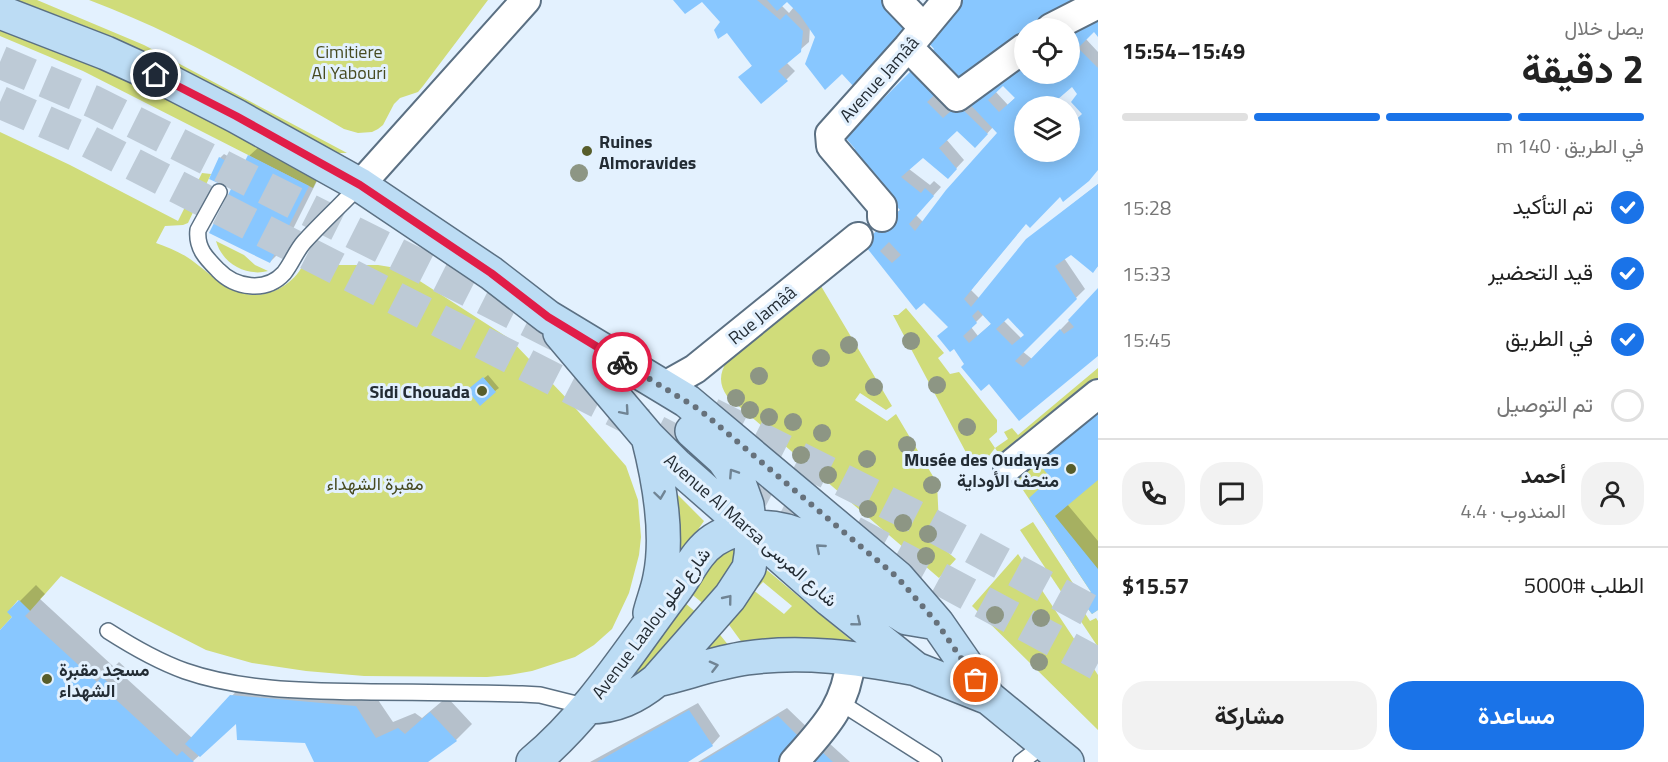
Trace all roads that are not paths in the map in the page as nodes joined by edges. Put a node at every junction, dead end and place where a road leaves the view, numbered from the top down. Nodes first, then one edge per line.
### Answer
1 (526, 0) edge
2 (897, 0) edge
3 (946, 0) edge
4 (1098, 4) edge
5 (0, 12) edge
6 (1071, 18) edge
7 (916, 38) junction
8 (1014, 55) edge
9 (360, 185) junction
10 (219, 192) dead end
11 (882, 217) dead end
12 (858, 237) dead end
13 (548, 317) junction
14 (663, 387) junction
15 (1098, 394) edge
16 (648, 437) junction
17 (1008, 467) dead end
18 (750, 529) junction
19 (937, 623) junction
20 (646, 628) junction
21 (108, 631) dead end
22 (851, 659) junction
23 (916, 669) junction
24 (657, 680) junction
25 (990, 699) junction
26 (841, 703) junction
27 (588, 707) junction
28 (1045, 756) edge
29 (533, 762) edge
30 (794, 762) edge
31 (934, 762) edge

1 - 9 street
2 - 7 street
3 - 7 street, Avenue Jamââ
4 - 6 street
5 - 9 street, Avenue Al Marsa شارع المرسى
7 - 8 street
7 - 11 street, Avenue Jamââ
9 - 10 lane
9 - 13 street, Avenue Al Marsa شارع المرسى
12 - 14 street, Rue Jamââ
13 - 14 street, Avenue Al Marsa شارع المرسى
13 -> 16 street, Avenue Al Marsa شارع المرسى
18 -> 14 street, Avenue Laalou شارع لعلو
14 - 19 street, Avenue Al Marsa شارع المرسى
15 - 17 street
16 - 18 street, Avenue Al Marsa شارع المرسى
16 -> 20 street
19 -> 18 street, Avenue Laalou شارع لعلو
18 - 20 street, Avenue Laalou شارع لعلو
18 -> 23 street, Avenue Al Marsa شارع المرسى
24 -> 18 street, Avenue Laalou شارع لعلو
19 - 25 street, Avenue Al Marsa شارع المرسى
20 - 27 street, Avenue Laalou شارع لعلو
21 - 27 lane
22 - 23 street
24 -> 22 street
22 - 26 street
23 - 25 street, Avenue Al Marsa شارع المرسى
24 - 27 street, Avenue Laalou شارع لعلو
25 - 28 street, Avenue Al Marsa شارع المرسى
26 - 30 street
26 - 31 lane
27 - 29 street, Avenue Laalou شارع لعلو

